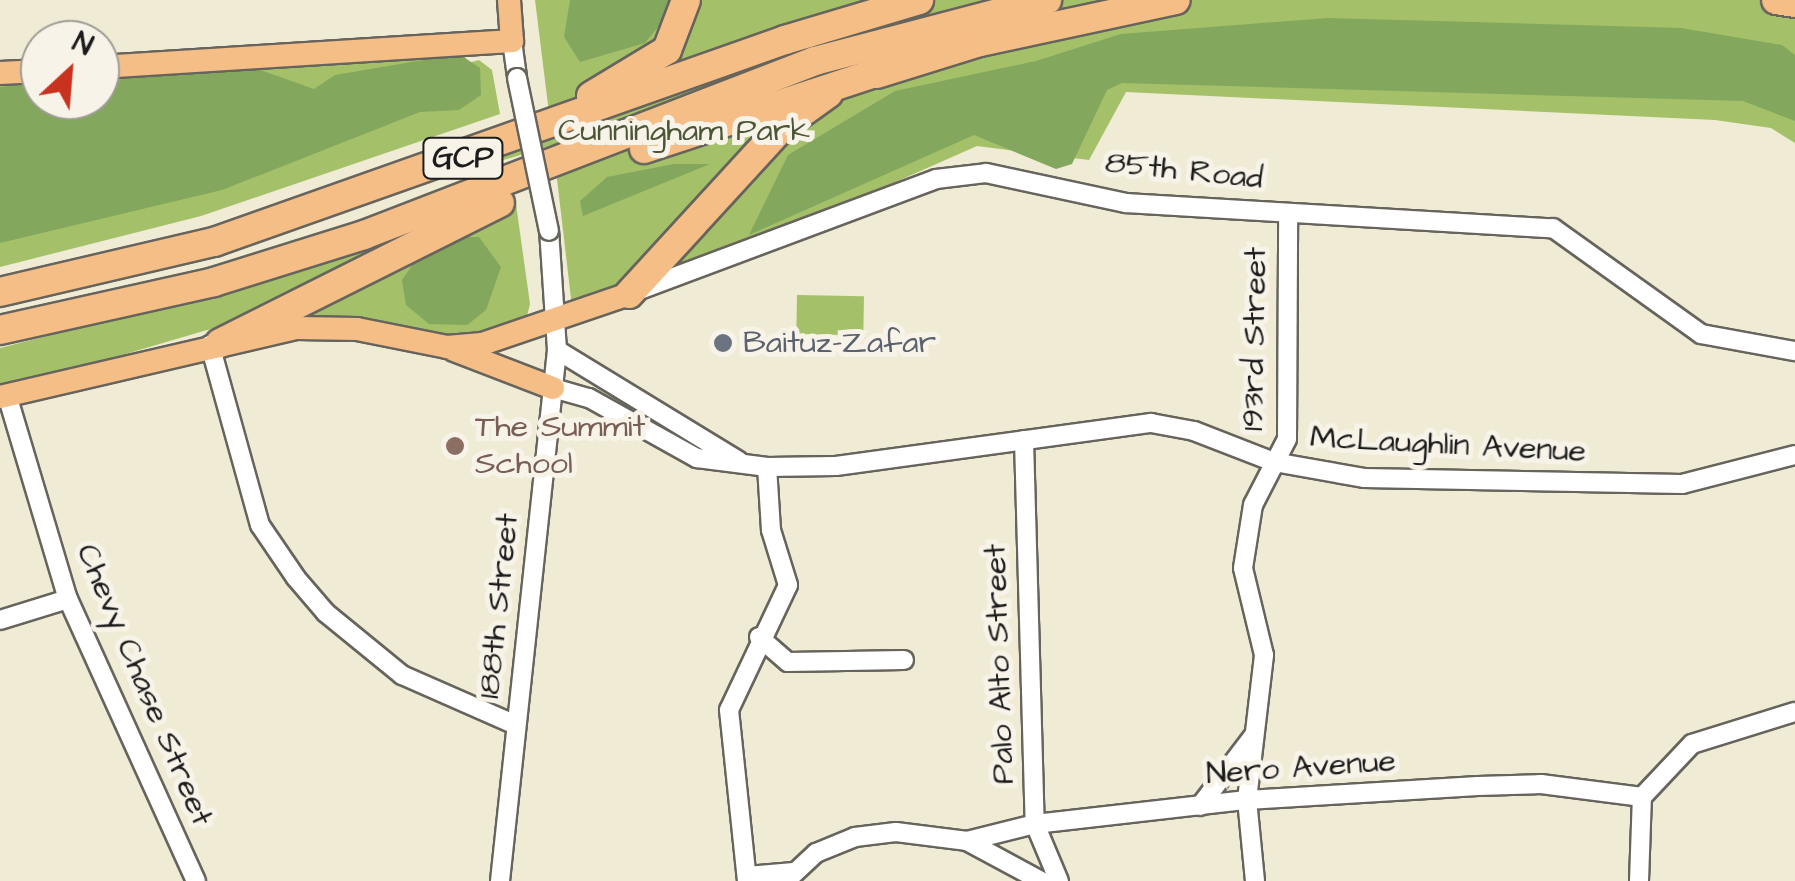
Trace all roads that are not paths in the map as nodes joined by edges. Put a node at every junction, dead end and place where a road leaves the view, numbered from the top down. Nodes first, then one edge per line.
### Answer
1 (509, 0) edge
2 (686, 0) edge
3 (920, 0) edge
4 (1047, 0) edge
5 (1176, 0) edge
6 (1776, 0) edge
7 (1795, 4) edge
8 (512, 41) junction
9 (120, 66) edge
10 (893, 67) junction
11 (496, 146) junction
12 (1288, 215) junction
13 (0, 292) edge
14 (629, 294) junction
15 (559, 319) junction
16 (0, 330) edge
17 (215, 344) junction
18 (446, 348) junction
19 (558, 350) junction
20 (1795, 351) edge
21 (553, 388) junction
22 (3, 396) edge
23 (1024, 440) junction
24 (1795, 455) edge
25 (1274, 462) junction
26 (744, 464) junction
27 (766, 467) junction
28 (68, 599) junction
29 (0, 620) edge
30 (758, 637) junction
31 (904, 660) dead end
32 (1795, 712) edge
33 (516, 725) junction
34 (1254, 735) junction
35 (1642, 797) junction
36 (1246, 800) junction
37 (1200, 806) junction
38 (1035, 824) junction
39 (967, 840) junction
40 (790, 876) edge
41 (747, 878) edge
42 (196, 881) edge
43 (500, 881) edge
44 (1041, 881) edge
45 (1058, 881) edge
46 (1255, 881) edge
47 (1640, 881) edge

1 - 8 main road
2 - 11 highway
3 - 11 highway, GCP
4 - 16 highway, GCP
5 - 10 highway
6 - 7 highway
8 - 9 main road
8 - 15 street, 188th Street, bridge
10 - 14 highway
10 - 17 highway
11 - 13 highway, GCP
12 - 14 street, 85th Road
12 - 20 street, 85th Road
12 - 25 street, 193rd Street
14 - 15 main road, 85th Road
15 - 18 main road, 85th Road
15 - 19 street, 188th Street
17 - 18 main road
17 - 22 main road
17 - 33 street
18 - 21 main road
19 - 21 street, 188th Street
19 - 26 street, McLaughlin Avenue
21 - 26 street, McLaughlin Avenue
21 - 33 street, 188th Street
22 - 28 street, Chevy Chase Street
23 - 25 street, McLaughlin Avenue
23 - 27 street, McLaughlin Avenue
23 - 38 street, Palo Alto Street
24 - 25 street, McLaughlin Avenue
25 - 34 street, 193rd Street
26 - 27 street, McLaughlin Avenue
27 - 30 street
28 - 29 street
28 - 42 street, Chevy Chase Street
30 - 31 street
30 - 41 street
32 - 35 street
33 - 43 street, 188th Street
34 - 36 street, 193rd Street
34 - 37 street
35 - 36 street, Nero Avenue
35 - 47 street
36 - 37 street, Nero Avenue
36 - 46 street, 193rd Street
37 - 38 street, Nero Avenue
38 - 39 street, Nero Avenue
38 - 45 street, Palo Alto Street
39 - 40 street, Nero Avenue
39 - 44 street, Nero Avenue
40 - 41 street, Nero Avenue

